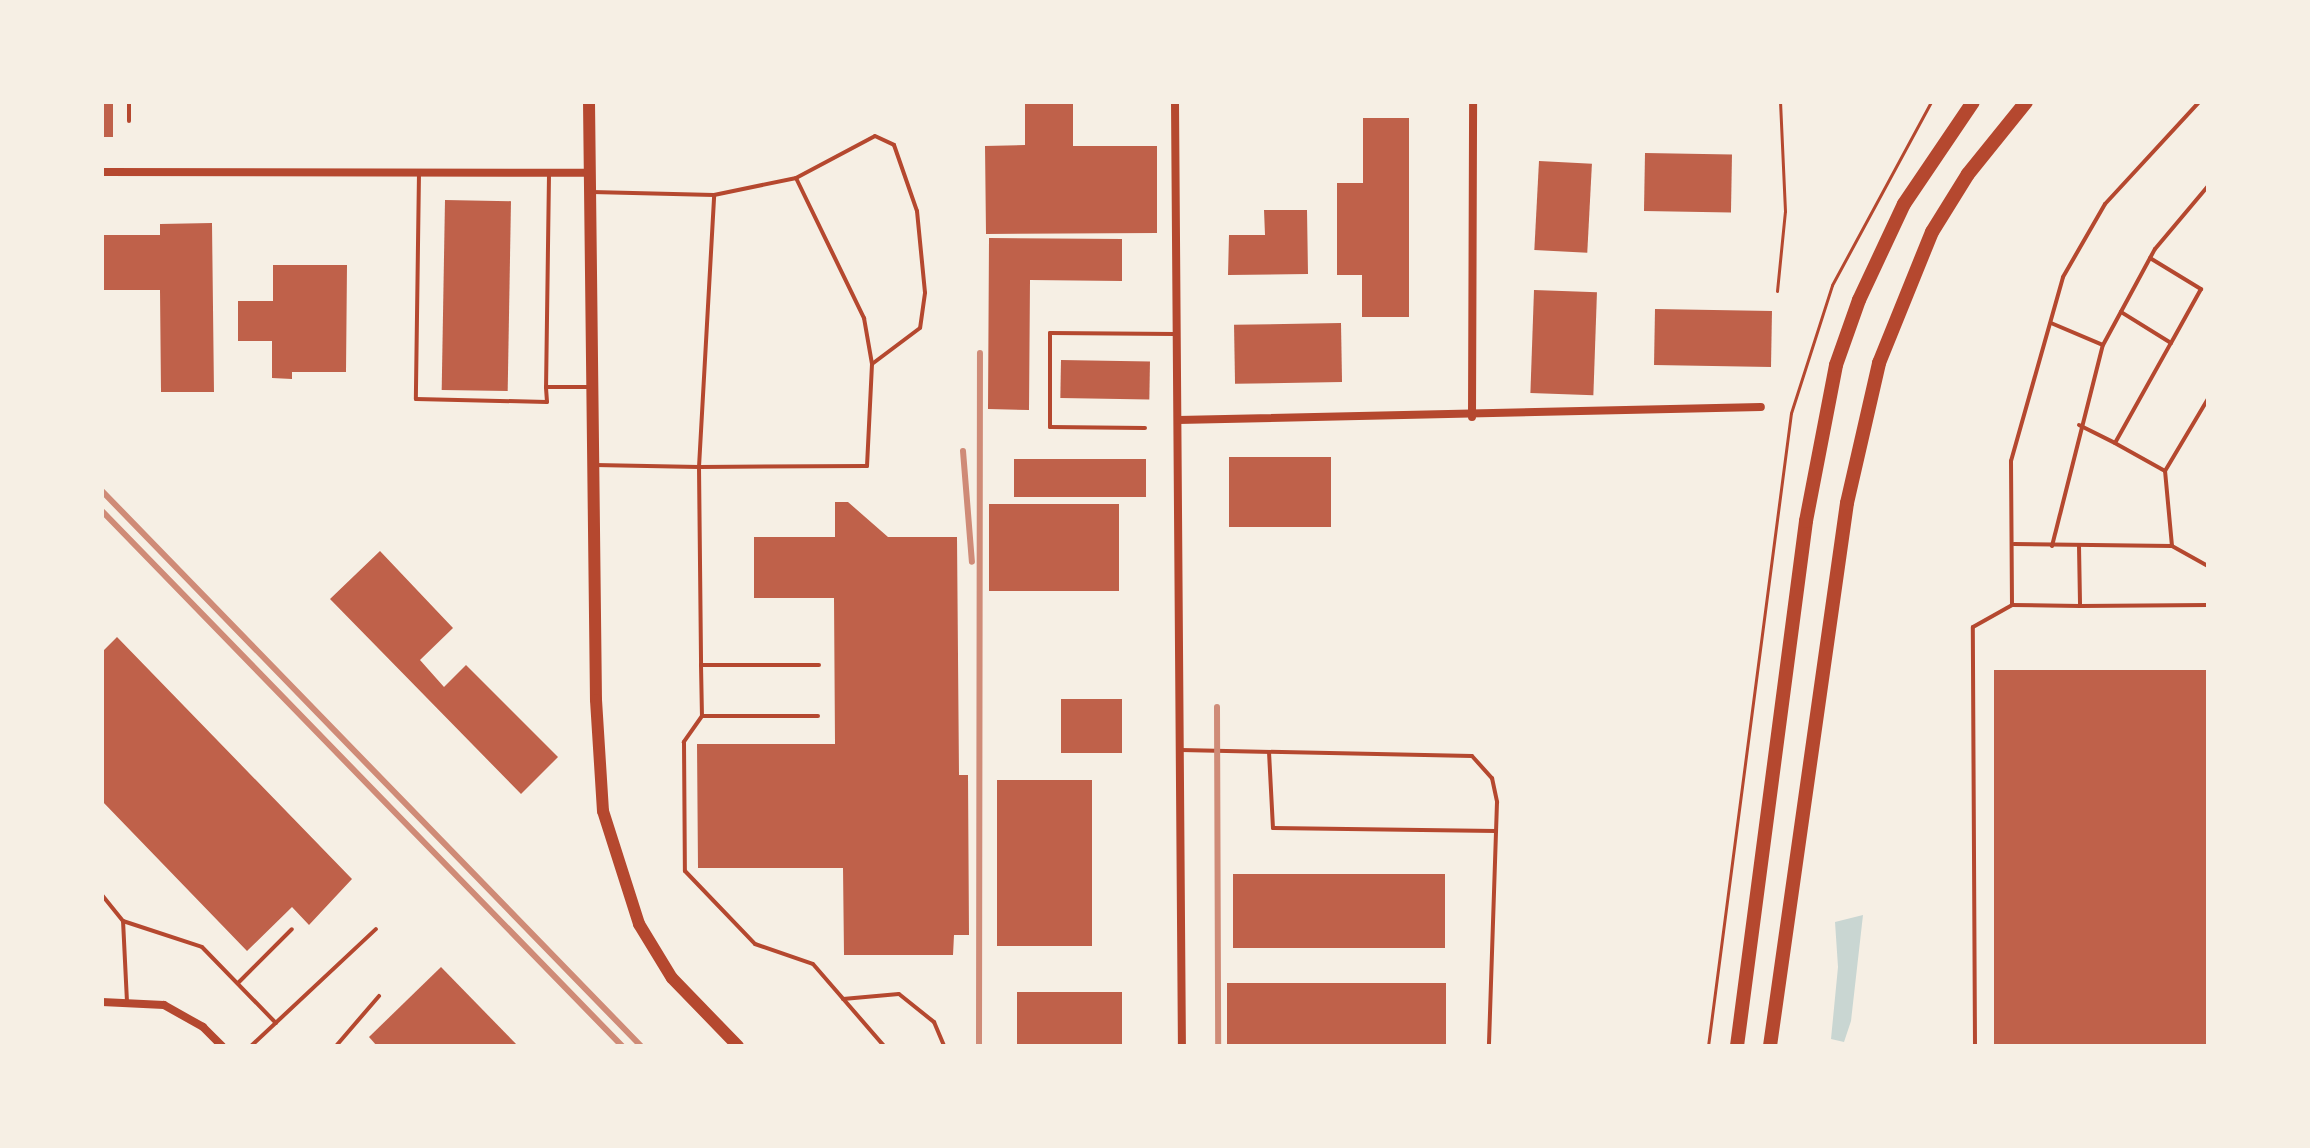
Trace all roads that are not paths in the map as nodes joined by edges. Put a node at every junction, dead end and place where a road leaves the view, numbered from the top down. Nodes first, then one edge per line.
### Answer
1 (129, 102) edge
2 (589, 102) edge
3 (1175, 102) edge
4 (1473, 102) edge
5 (1973, 102) edge
6 (2026, 102) edge
7 (2199, 102) edge
8 (129, 121) dead end
9 (102, 172) edge
10 (419, 173) junction
11 (549, 173) junction
12 (589, 173) junction
13 (796, 178) junction
14 (2208, 186) edge
15 (590, 192) junction
16 (714, 195) junction
17 (2150, 258) junction
18 (2121, 312) junction
19 (2051, 323) junction
20 (1177, 334) junction
21 (2171, 343) junction
22 (2103, 345) junction
23 (872, 364) junction
24 (546, 387) junction
25 (592, 387) junction
26 (2208, 399) edge
27 (1761, 407) dead end
28 (1472, 417) junction
29 (1178, 420) junction
30 (2079, 425) junction
31 (1145, 428) dead end
32 (2115, 443) junction
33 (593, 465) junction
34 (699, 467) junction
35 (2165, 471) junction
36 (2014, 544) junction
37 (2052, 546) junction
38 (2079, 546) junction
39 (2172, 546) junction
40 (2208, 566) edge
41 (2012, 605) junction
42 (2208, 605) edge
43 (2080, 606) junction
44 (701, 665) junction
45 (819, 665) dead end
46 (702, 716) junction
47 (818, 716) dead end
48 (1179, 750) junction
49 (1269, 752) junction
50 (1496, 831) junction
51 (102, 895) edge
52 (123, 921) junction
53 (292, 929) dead end
54 (376, 929) dead end
55 (238, 983) junction
56 (379, 996) dead end
57 (843, 999) junction
58 (102, 1002) edge
59 (127, 1003) junction
60 (276, 1023) junction
61 (222, 1046) edge
62 (251, 1046) edge
63 (336, 1046) edge
64 (738, 1046) edge
65 (884, 1046) edge
66 (944, 1046) edge
67 (1182, 1046) edge
68 (1489, 1046) edge
69 (1737, 1046) edge
70 (1770, 1046) edge
71 (1975, 1046) edge

1 - 8 lane
2 - 12 main road
3 - 20 street
4 - 28 street
5 - 69 main road
6 - 70 main road
7 - 19 lane
9 - 10 street
10 - 11 street
10 - 24 lane
11 - 12 street
11 - 24 lane
12 - 15 main road
13 - 16 lane
13 - 23 lane
13 - 23 lane
14 - 17 lane
15 - 16 lane
15 - 25 main road
16 - 34 lane
17 - 18 lane
17 - 21 lane
18 - 21 lane
18 - 22 lane
19 - 22 lane
19 - 36 lane
20 - 29 street
20 - 31 lane
21 - 32 lane
22 - 30 lane
23 - 34 lane
24 - 25 lane
25 - 33 main road
26 - 35 lane
27 - 28 street
28 - 29 street
29 - 48 street
30 - 32 lane
30 - 37 lane
32 - 35 lane
33 - 34 lane
33 - 64 main road
34 - 44 lane
35 - 39 lane
36 - 37 lane
36 - 41 lane
37 - 38 lane
38 - 39 lane
38 - 43 lane
39 - 40 lane
41 - 43 lane
41 - 71 lane
42 - 43 lane
44 - 45 lane
44 - 46 lane
46 - 47 lane
46 - 57 lane
48 - 49 lane
48 - 67 street
49 - 50 lane
49 - 50 lane
50 - 68 lane
51 - 52 lane
52 - 55 lane
52 - 59 lane
53 - 55 lane
54 - 60 lane
55 - 60 lane
56 - 63 lane
57 - 65 lane
57 - 66 lane
58 - 59 street
59 - 61 street
60 - 62 lane

